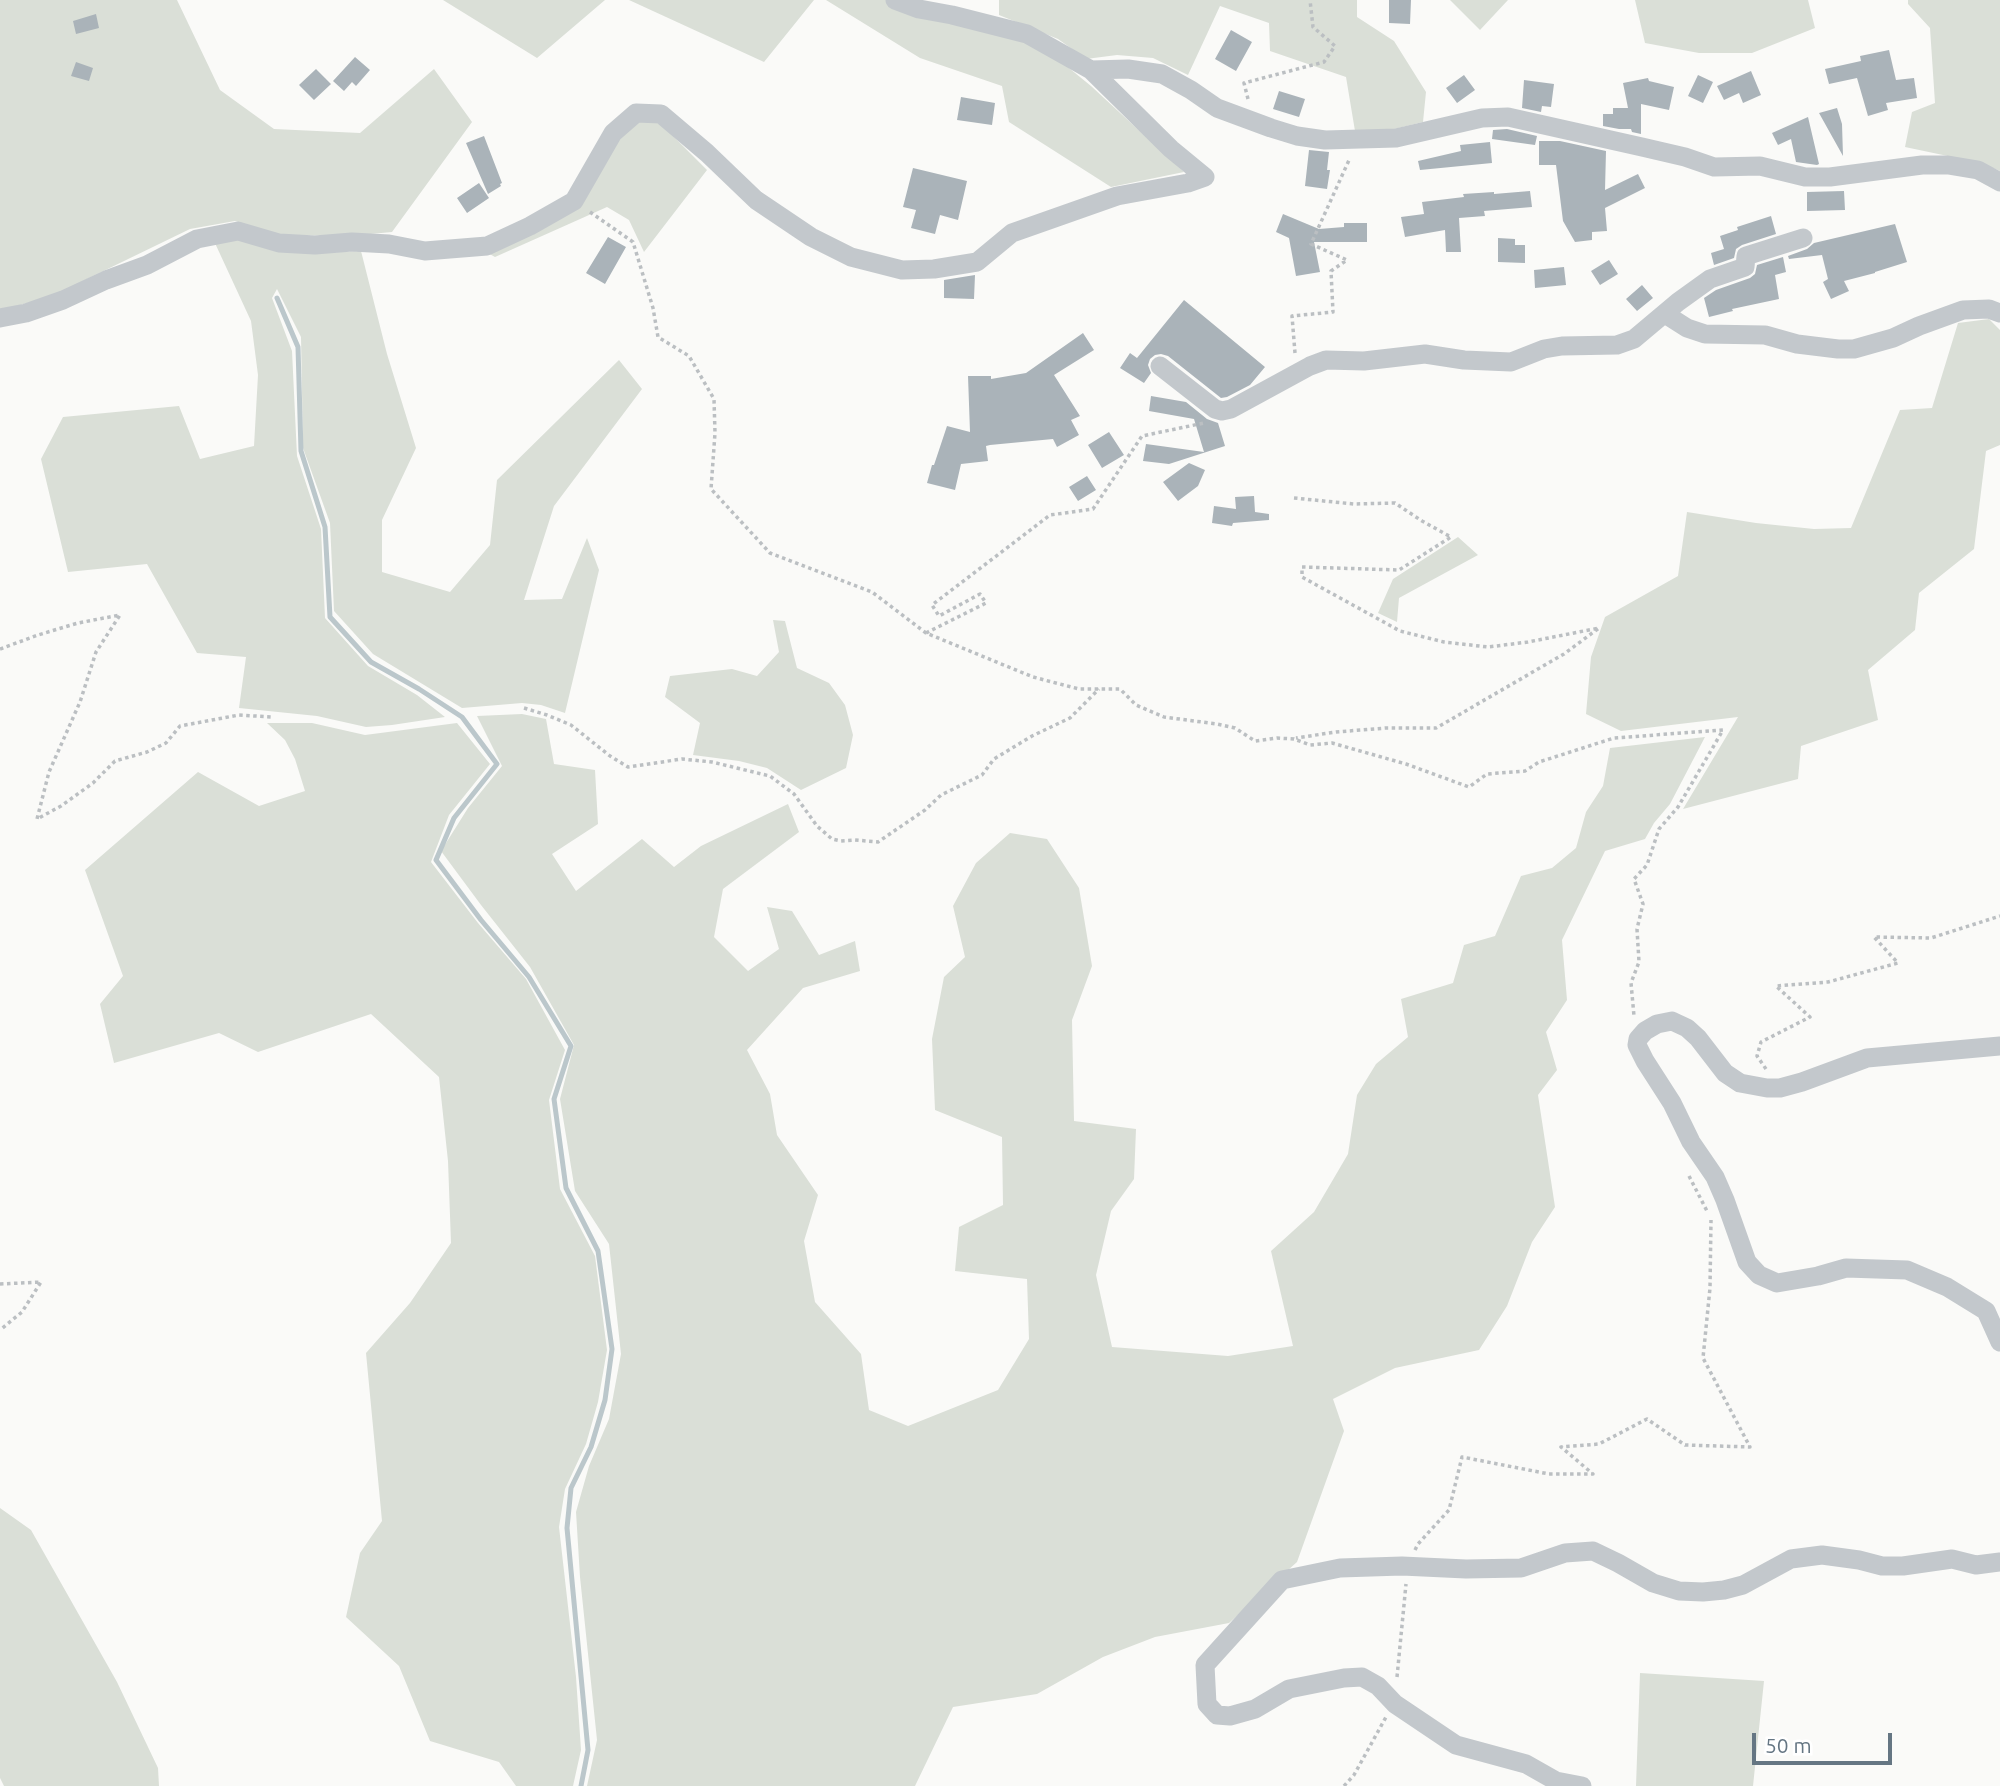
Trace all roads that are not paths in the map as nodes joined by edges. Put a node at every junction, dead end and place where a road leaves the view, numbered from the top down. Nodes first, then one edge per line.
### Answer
1 (895, 0) edge
2 (1091, 70) junction
3 (2000, 182) edge
4 (1803, 238) dead end
5 (2000, 313) edge
6 (1665, 314) junction
7 (0, 318) edge
8 (1160, 366) dead end
9 (2000, 1046) edge
10 (2000, 1342) edge
11 (2000, 1562) edge
12 (1583, 1786) edge

1 - 2 street
2 - 3 street
2 - 7 street
4 - 6 street
5 - 6 street
6 - 8 street
9 - 10 street
11 - 12 street

